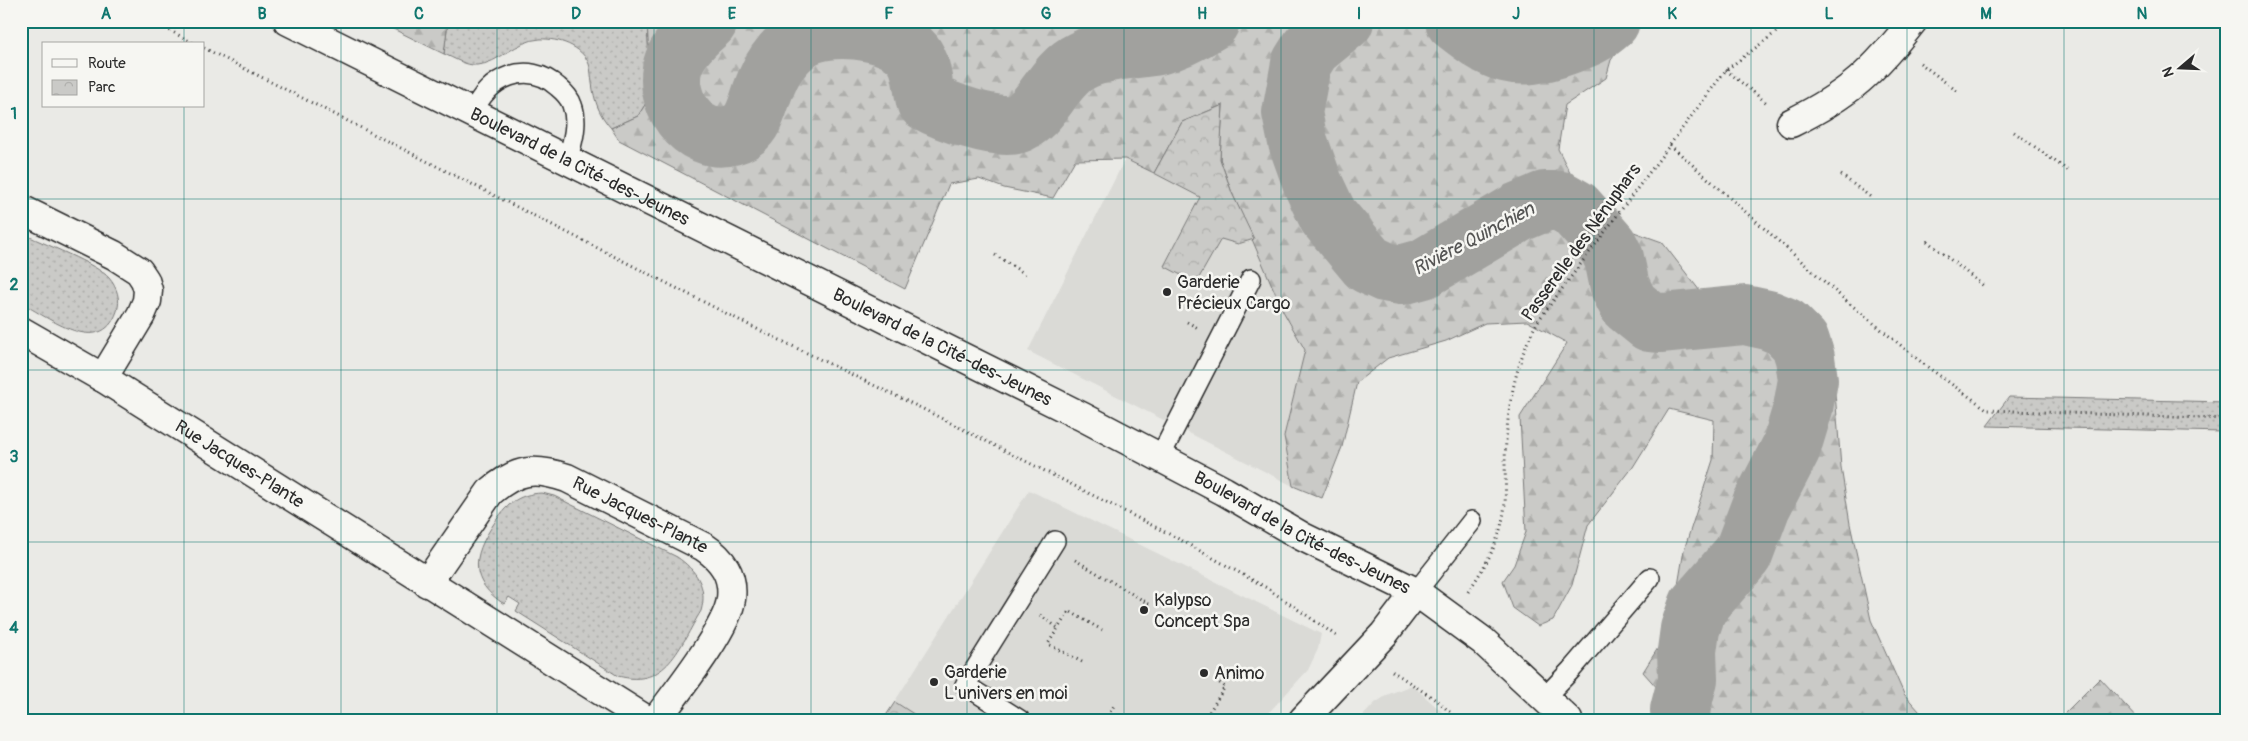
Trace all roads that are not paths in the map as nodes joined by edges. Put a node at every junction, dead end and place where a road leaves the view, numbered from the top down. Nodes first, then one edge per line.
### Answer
1 (288, 21) edge
2 (1913, 21) edge
3 (473, 112) junction
4 (1791, 123) road end
5 (567, 161) junction
6 (21, 209) edge
7 (1251, 278) dead end
8 (21, 331) edge
9 (103, 378) junction
10 (1160, 458) junction
11 (1472, 521) dead end
12 (1055, 541) dead end
13 (1650, 578) dead end
14 (427, 583) junction
15 (1416, 592) junction
16 (1545, 697) junction
17 (647, 720) edge
18 (656, 720) edge
19 (1020, 720) edge
20 (1303, 720) edge
21 (1568, 720) edge

1 - 3 street, Boulevard de la Cité-des-Jeunes
2 - 4 street
3 - 5 street, Boulevard de la Cité-des-Jeunes
3 - 5 lane
5 - 10 street, Boulevard de la Cité-des-Jeunes
6 - 9 street
7 - 10 lane
8 - 9 street, Rue Jacques-Plante
9 - 14 street, Rue Jacques-Plante
10 - 15 street, Boulevard de la Cité-des-Jeunes
11 - 15 lane
12 - 19 lane
13 - 16 lane
14 - 17 street, Rue Jacques-Plante
14 - 18 street, Rue Jacques-Plante
15 - 16 street, Boulevard de la Cité-des-Jeunes
15 - 20 street
16 - 21 street, Boulevard de la Cité-des-Jeunes

